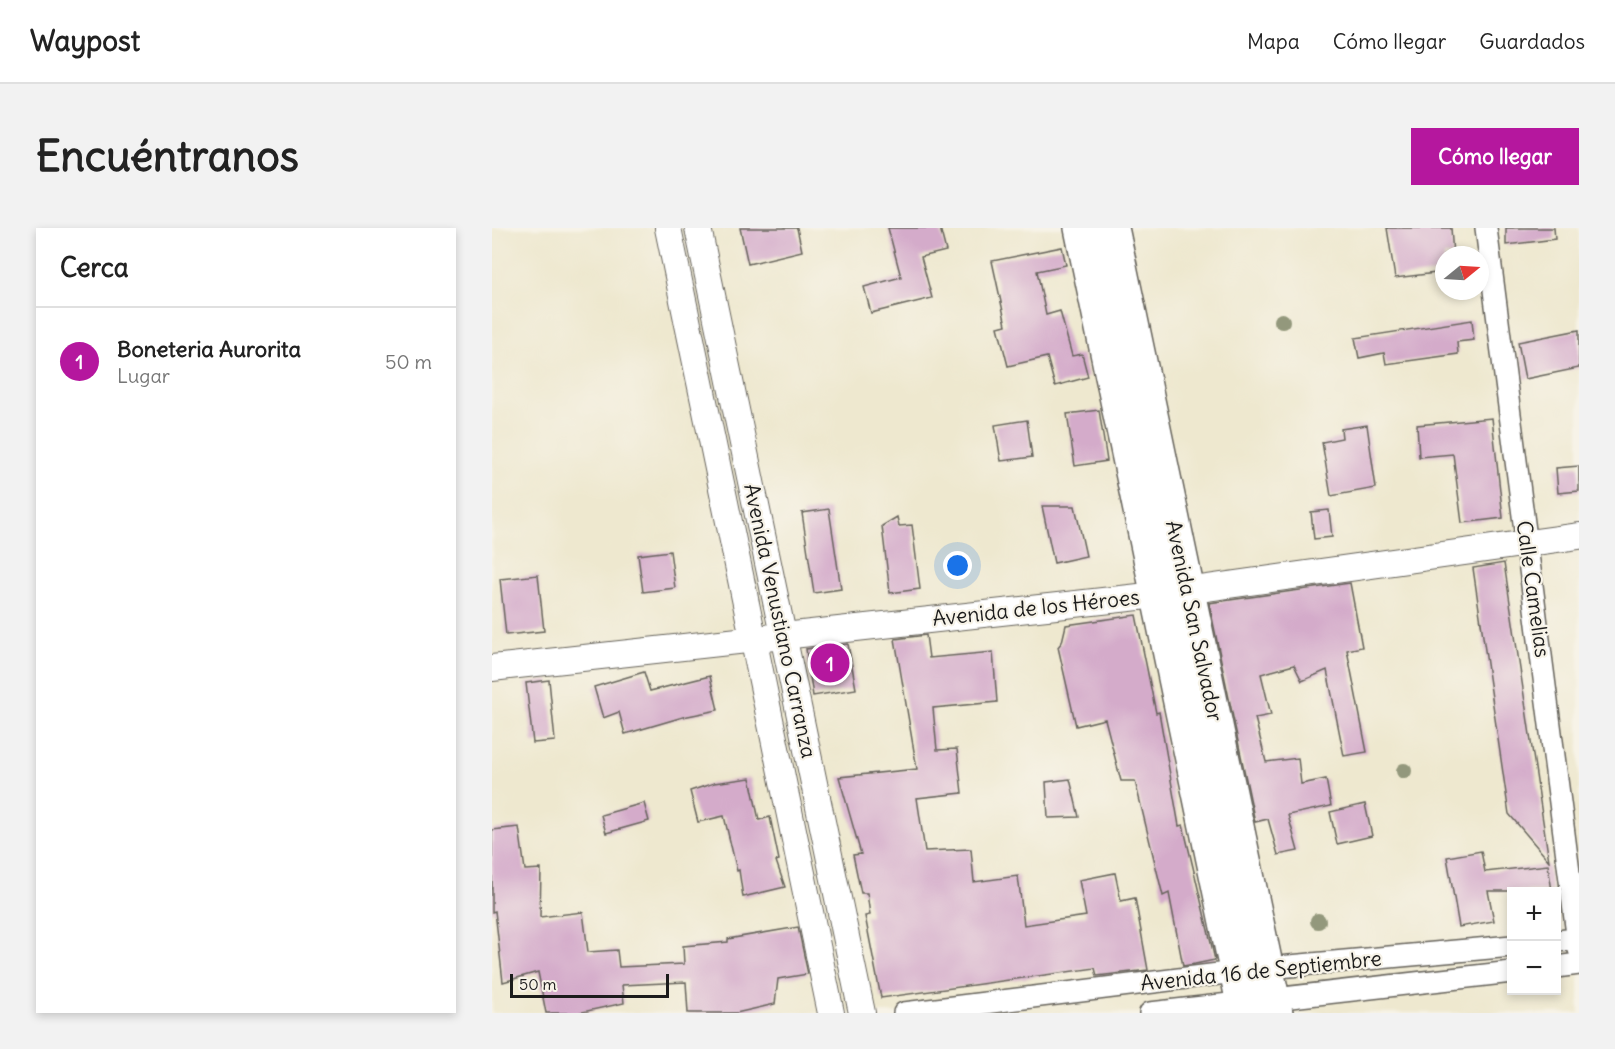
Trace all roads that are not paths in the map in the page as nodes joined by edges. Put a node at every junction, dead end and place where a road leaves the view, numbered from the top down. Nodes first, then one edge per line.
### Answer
1 (668, 228) edge
2 (698, 228) edge
3 (1081, 228) edge
4 (1112, 228) edge
5 (1486, 228) edge
6 (1579, 536) edge
7 (1527, 543) junction
8 (1172, 592) junction
9 (783, 636) junction
10 (754, 639) junction
11 (492, 668) edge
12 (1569, 789) edge
13 (1561, 942) edge
14 (1578, 945) edge
15 (1507, 947) edge
16 (1579, 964) edge
17 (1561, 966) edge
18 (1507, 972) edge
19 (1257, 995) edge
20 (831, 1013) edge
21 (862, 1013) edge
22 (904, 1013) edge
23 (1150, 1013) edge

1 - 10 street, Avenida Venustiano Carranza
2 - 9 street, Avenida Venustiano Carranza
3 - 8 main road, Avenida San Salvador
4 - 8 main road, Avenida San Salvador
5 - 7 street, Calle Camelias
6 - 7 street, Avenida de los Héroes
7 - 8 street, Avenida de los Héroes
7 - 12 street, Calle Camelias
8 - 9 street, Avenida de los Héroes
8 - 19 main road, Avenida San Salvador
9 - 10 street, Avenida de los Héroes
9 - 21 street, Avenida Venustiano Carranza
10 - 11 street, Avenida de los Héroes
10 - 20 street, Avenida Venustiano Carranza
12 - 14 street, Calle Camelias
13 - 14 street
15 - 19 street, Avenida 16 de Septiembre
16 - 17 street
18 - 19 street, Avenida 16 de Septiembre
19 - 22 street, Avenida 16 de Septiembre
19 - 23 street, Avenida 16 de Septiembre

